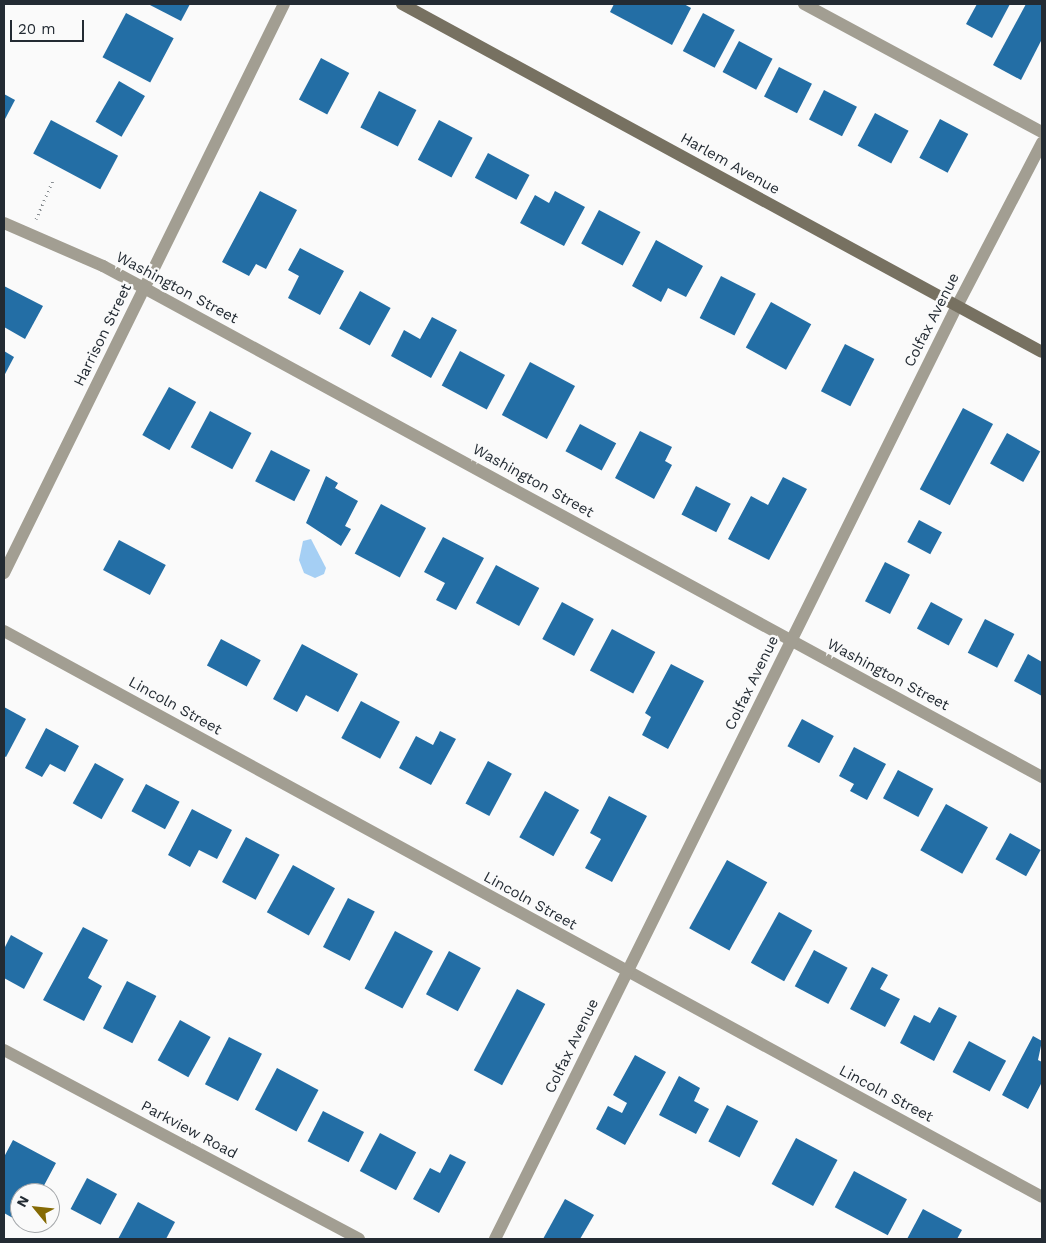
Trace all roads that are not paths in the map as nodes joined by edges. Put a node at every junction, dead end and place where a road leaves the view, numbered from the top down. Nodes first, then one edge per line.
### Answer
1 (284, 4) edge
2 (402, 4) edge
3 (804, 4) edge
4 (1042, 132) edge
5 (1042, 143) edge
6 (4, 223) edge
7 (144, 288) junction
8 (957, 306) junction
9 (1042, 352) edge
10 (4, 573) edge
11 (4, 630) edge
12 (791, 641) junction
13 (1042, 777) edge
14 (627, 973) junction
15 (4, 1050) edge
16 (1042, 1197) edge
17 (360, 1239) edge
18 (495, 1239) edge

1 - 7 street, Harrison Street
2 - 8 main road, Harlem Avenue
3 - 4 street
5 - 8 street, Colfax Avenue
6 - 7 street, Washington Street
7 - 10 street, Harrison Street
7 - 12 street, Washington Street
8 - 9 main road, Harlem Avenue
8 - 12 street, Colfax Avenue
11 - 14 street, Lincoln Street
12 - 13 street, Washington Street
12 - 14 street, Colfax Avenue
14 - 16 street, Lincoln Street
14 - 18 street, Colfax Avenue
15 - 17 street, Parkview Road

